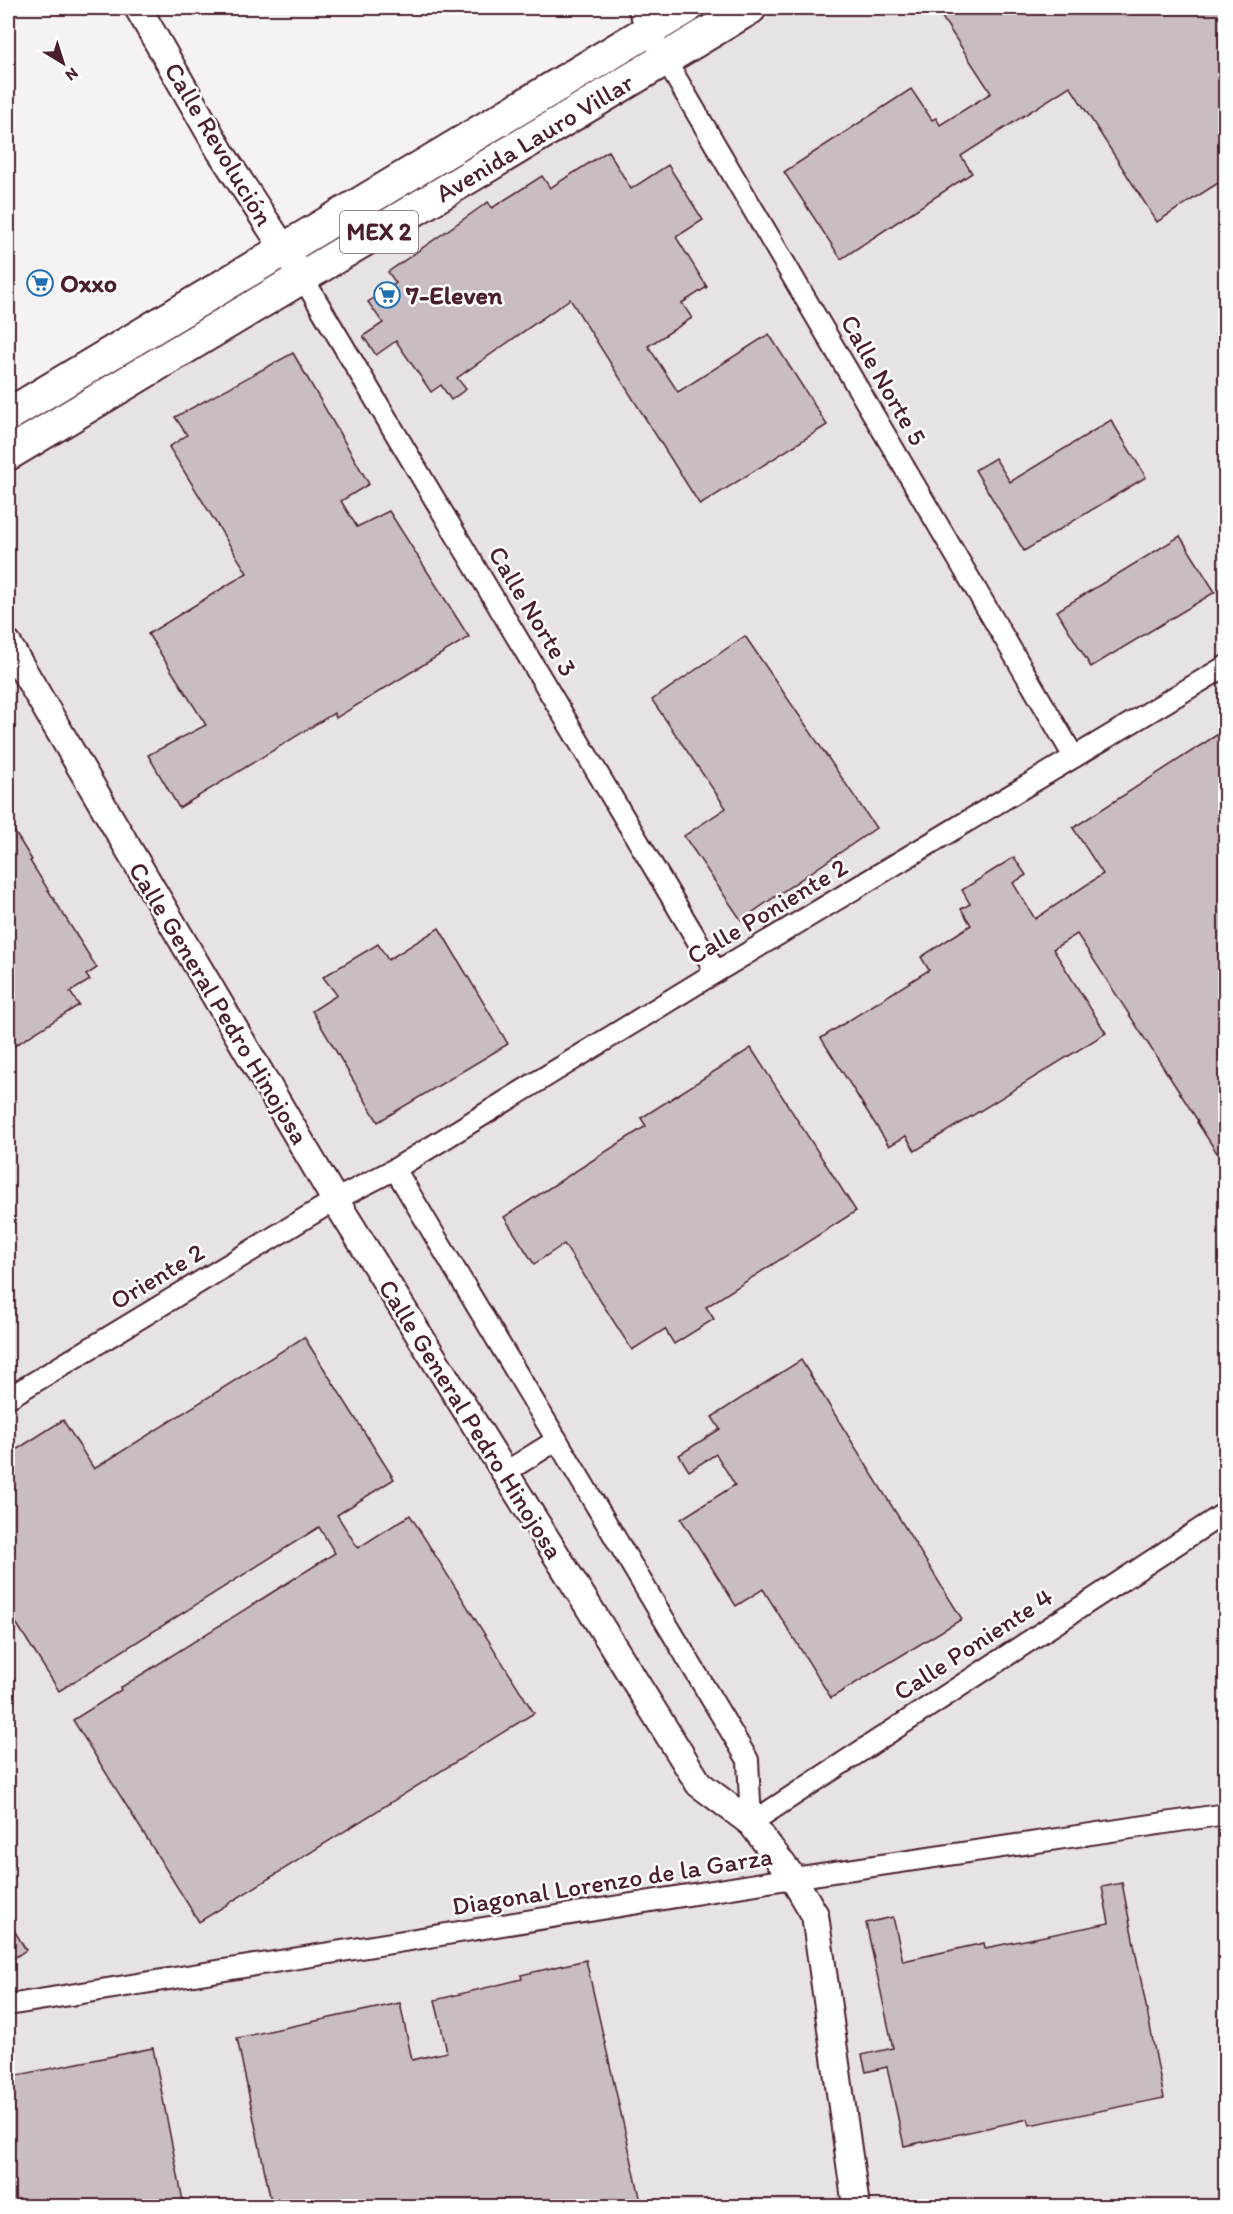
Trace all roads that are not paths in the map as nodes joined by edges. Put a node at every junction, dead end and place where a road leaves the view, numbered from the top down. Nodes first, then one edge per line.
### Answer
1 (138, 8) edge
2 (686, 8) edge
3 (750, 8) edge
4 (643, 19) edge
5 (665, 59) junction
6 (284, 249) junction
7 (303, 278) junction
8 (8, 415) edge
9 (8, 454) edge
10 (8, 645) edge
11 (1226, 666) edge
12 (1074, 757) junction
13 (717, 972) junction
14 (395, 1169) junction
15 (335, 1200) junction
16 (8, 1398) edge
17 (557, 1440) junction
18 (504, 1473) junction
19 (1226, 1512) edge
20 (1226, 1814) edge
21 (751, 1823) junction
22 (793, 1878) junction
23 (8, 2005) edge
24 (856, 2206) edge

1 - 6 street, Calle Revolución
2 - 4 main road, Avenida Lauro Villar / MEX 2
3 - 5 main road, Avenida Lauro Villar / MEX 2
4 - 5 street, Calle Norte 5
4 - 6 main road, Avenida Lauro Villar / MEX 2
5 - 7 main road, Avenida Lauro Villar / MEX 2
5 - 12 street, Calle Norte 5
6 - 7 street, Calle Revolución
6 - 8 main road, Avenida Lauro Villar / MEX 2
7 - 9 main road, Avenida Lauro Villar / MEX 2
7 - 13 street, Calle Norte 3
10 - 15 street, Calle General Pedro Hinojosa
11 - 12 street, Calle Poniente 2
12 - 13 street, Calle Poniente 2
13 - 14 street, Calle Poniente 2
14 - 15 street, Calle Poniente 2
14 - 17 street
15 - 16 street, Oriente 2
15 - 18 street, Calle General Pedro Hinojosa
17 - 18 street
17 - 21 street
18 - 21 street, Calle General Pedro Hinojosa
19 - 21 street, Calle Poniente 4
20 - 22 street, Diagonal Lorenzo de la Garza
21 - 22 street, Calle General Pedro Hinojosa
22 - 23 street, Diagonal Lorenzo de la Garza
22 - 24 street, Calle General Pedro Hinojosa

